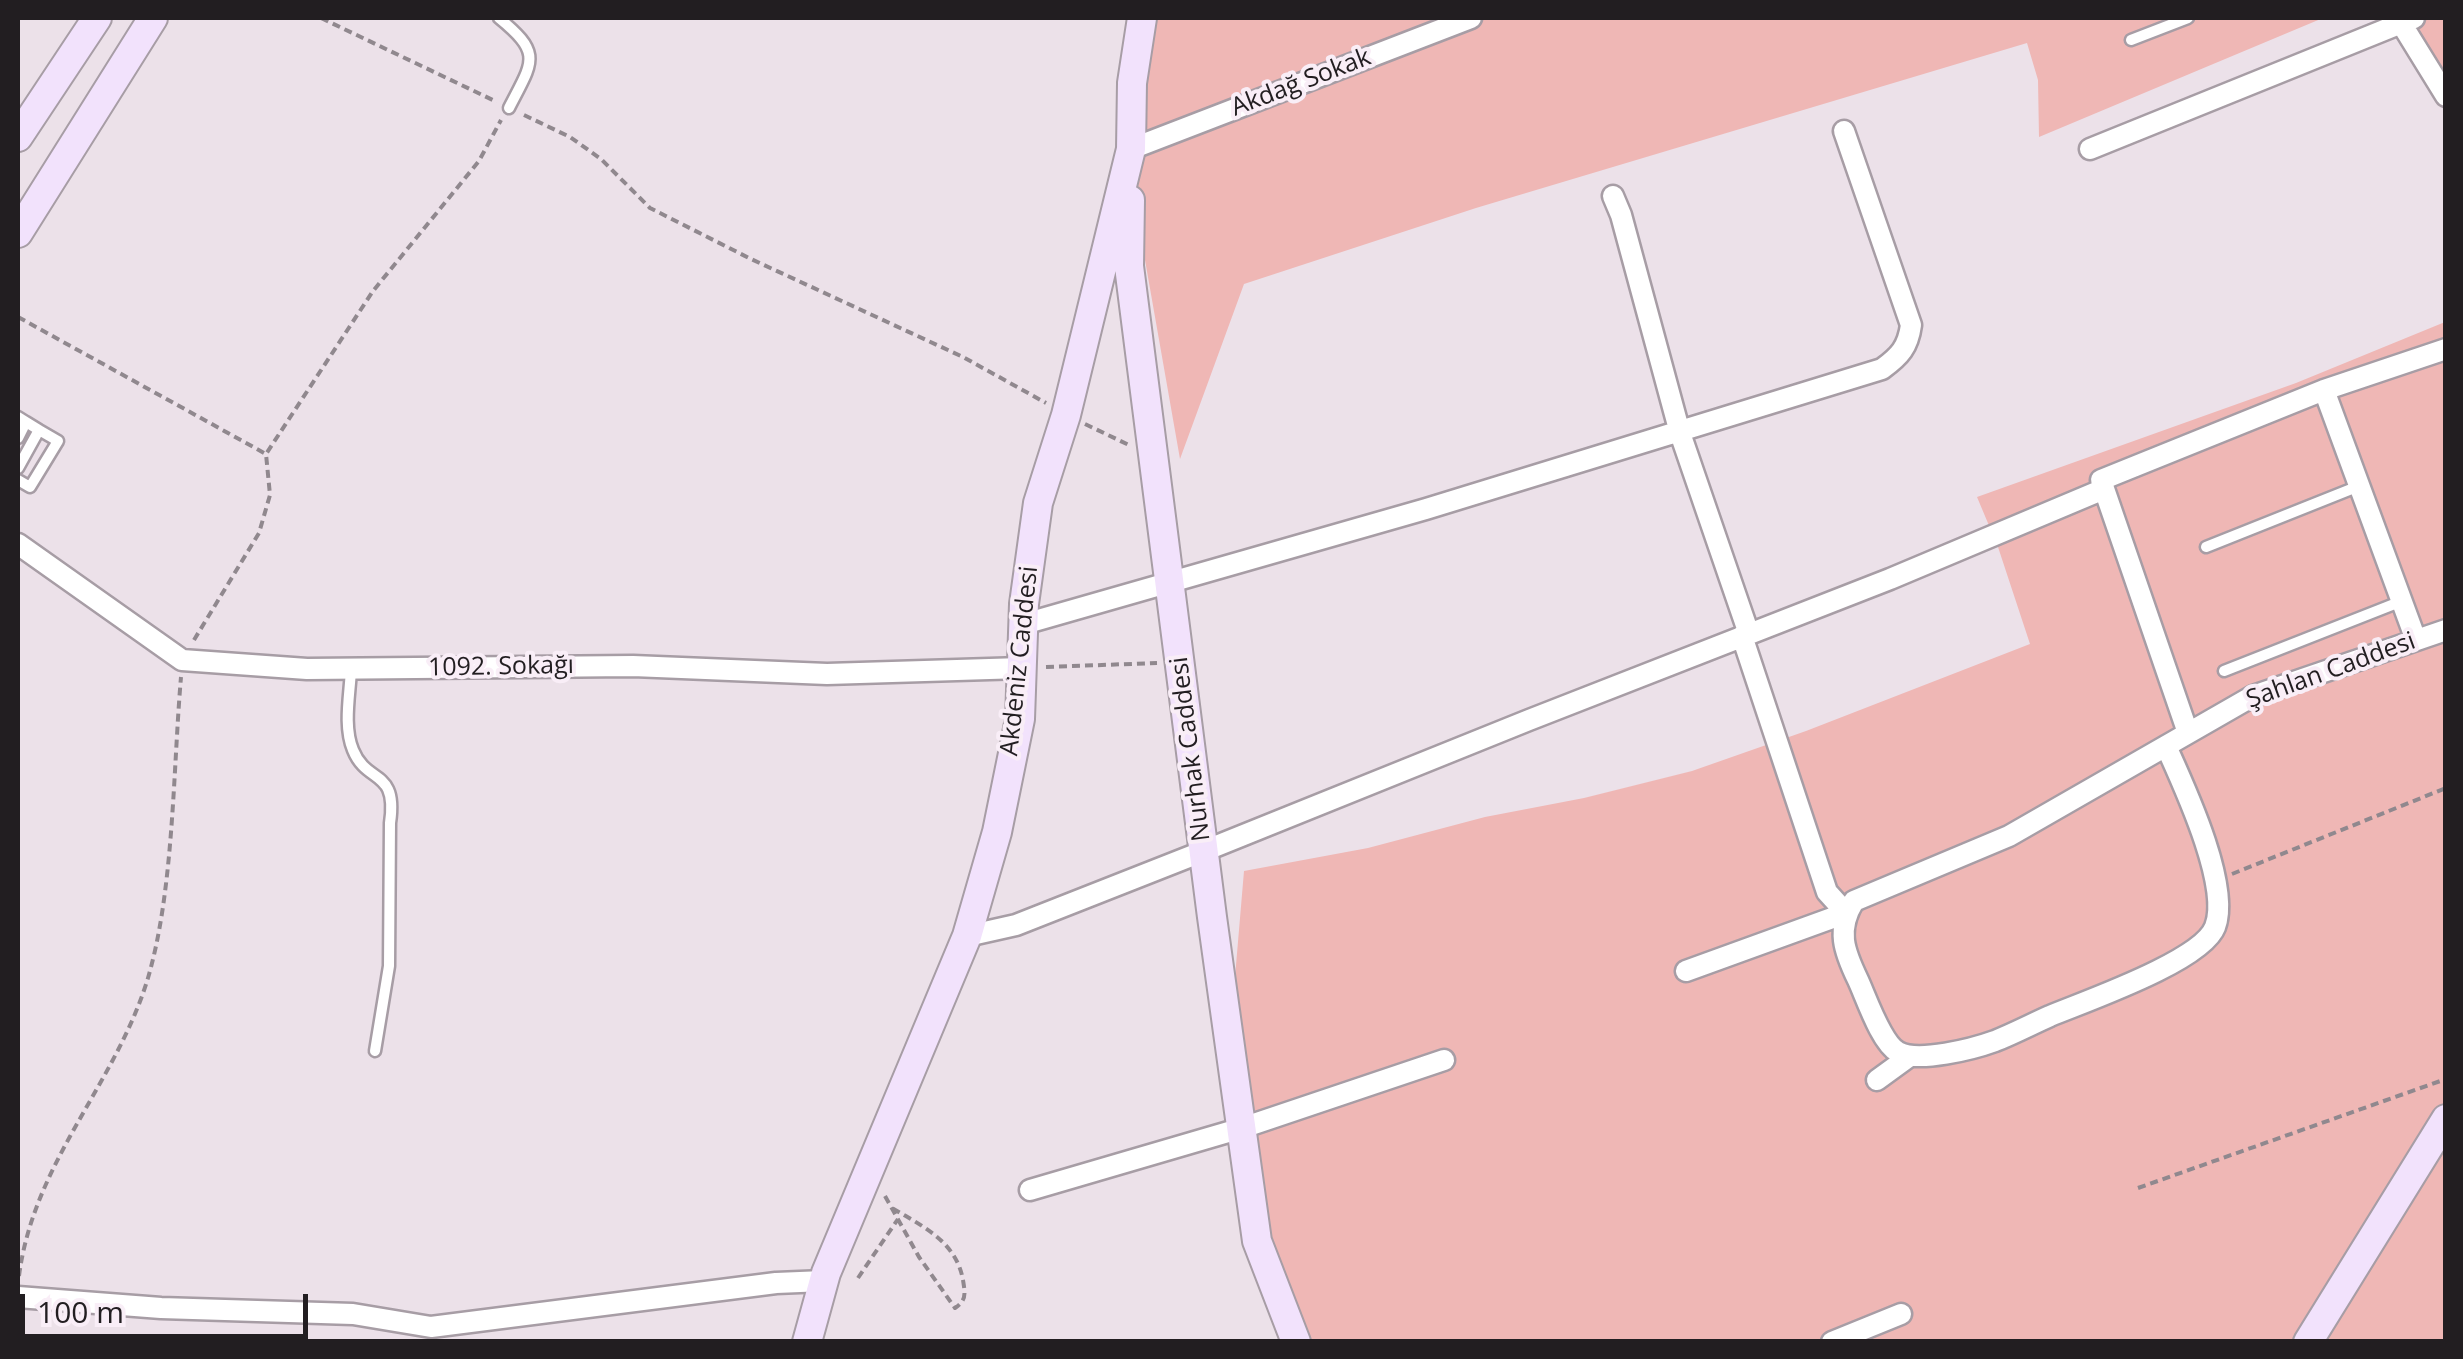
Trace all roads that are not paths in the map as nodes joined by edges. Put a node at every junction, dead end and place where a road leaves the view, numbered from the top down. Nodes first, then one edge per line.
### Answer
1 (97, 18) edge
2 (152, 18) edge
3 (499, 18) edge
4 (1142, 18) edge
5 (1471, 18) edge
6 (2188, 18) edge
7 (2408, 20) edge
8 (2131, 40) dead end
9 (2446, 96) edge
10 (509, 108) road end
11 (1844, 131) dead end
12 (18, 137) edge
13 (1131, 149) junction
14 (2090, 149) dead end
15 (1613, 196) dead end
16 (18, 232) edge
17 (2446, 349) edge
18 (2324, 390) junction
19 (22, 420) edge
20 (39, 430) junction
21 (1680, 433) junction
22 (18, 438) edge
23 (18, 468) edge
24 (18, 480) edge
25 (2360, 486) junction
26 (2104, 490) junction
27 (18, 544) edge
28 (2206, 547) dead end
29 (1170, 584) junction
30 (2402, 601) junction
31 (1024, 624) junction
32 (2446, 630) edge
33 (1746, 635) junction
34 (2416, 640) junction
35 (1022, 668) junction
36 (351, 669) junction
37 (2224, 672) dead end
38 (2188, 733) junction
39 (2166, 746) junction
40 (1204, 851) junction
41 (1846, 913) junction
42 (967, 936) junction
43 (1686, 971) dead end
44 (374, 1052) dead end
45 (1910, 1056) junction
46 (1444, 1060) dead end
47 (1877, 1080) dead end
48 (2446, 1119) edge
49 (1242, 1128) junction
50 (1030, 1190) dead end
51 (824, 1280) junction
52 (18, 1294) edge
53 (1901, 1314) dead end
54 (807, 1342) edge
55 (1296, 1342) edge
56 (1832, 1342) edge
57 (2308, 1342) edge

1 - 12 street
2 - 16 street
3 - 10 lane
4 - 13 street, Akdeniz Caddesi
5 - 13 street, Akdağ Sokak
6 - 8 lane
7 - 9 street
7 - 14 street
11 - 21 street
13 - 29 street, Nurhak Caddesi
13 - 31 street, Akdeniz Caddesi
15 - 21 street
17 - 18 street
18 - 25 street
18 - 26 street
19 - 20 lane
19 - 22 lane
20 - 23 lane
20 - 24 lane
21 - 29 street
21 - 33 street
25 - 28 lane
25 - 30 street
26 - 33 street
26 - 38 street
27 - 36 street, 1092. Sokağı
29 - 31 street
29 - 40 street, Nurhak Caddesi
30 - 34 street
30 - 37 lane
31 - 35 street, Akdeniz Caddesi
32 - 34 street, Şahlan Caddesi
33 - 40 street
33 - 41 street
34 - 38 street, Şahlan Caddesi
35 - 36 street, 1092. Sokağı
35 - 42 street, Akdeniz Caddesi
36 - 44 lane
38 - 39 street, Şahlan Caddesi
39 - 41 street, Şahlan Caddesi
39 - 45 street
40 - 42 street
40 - 49 street, Nurhak Caddesi
41 - 43 street, Şahlan Caddesi
41 - 45 street
42 - 51 street, Akdeniz Caddesi
45 - 47 street
46 - 49 street
48 - 57 street
49 - 50 street
49 - 55 street, Nurhak Caddesi
51 - 52 street
51 - 54 street, Akdeniz Caddesi
53 - 56 street

